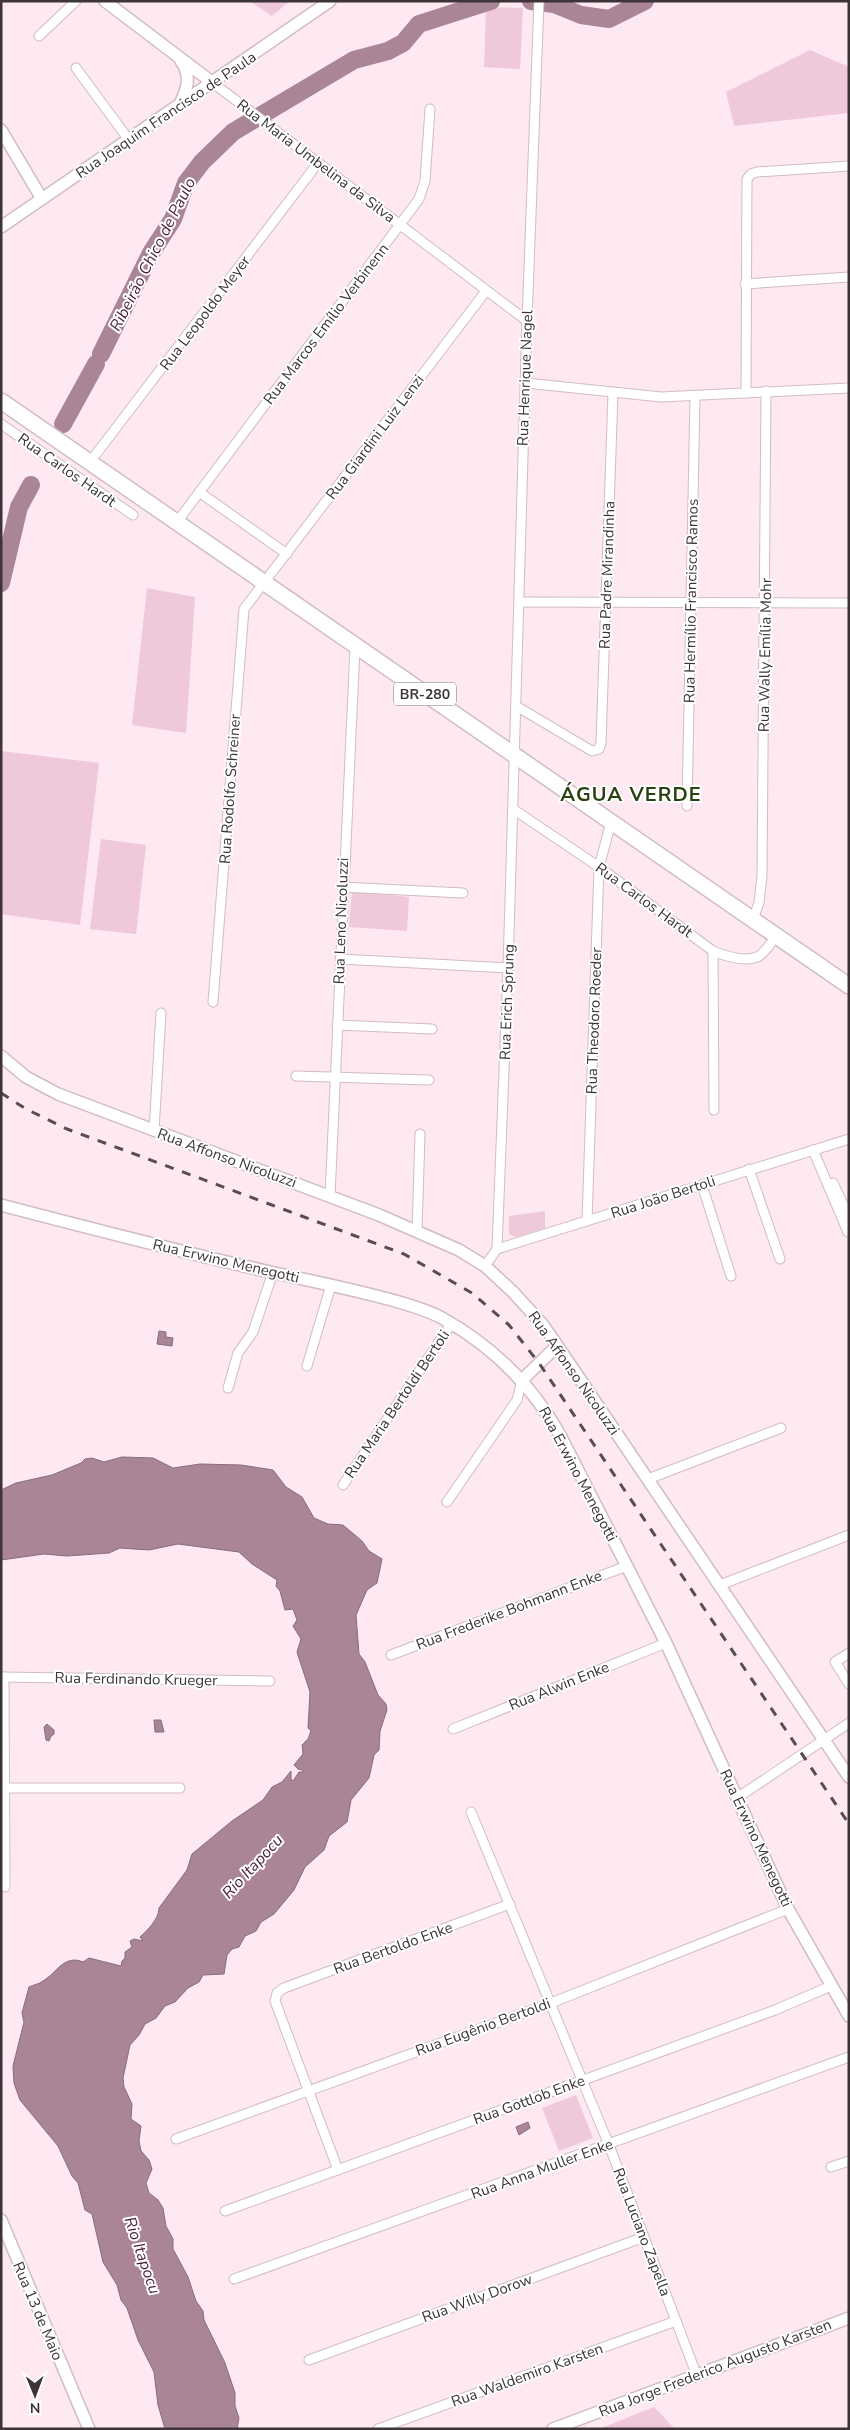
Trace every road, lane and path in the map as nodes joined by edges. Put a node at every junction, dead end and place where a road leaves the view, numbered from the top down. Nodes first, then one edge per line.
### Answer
1 (76, 1) edge
2 (105, 1) edge
3 (330, 1) edge
4 (539, 6) edge
5 (39, 36) dead end
6 (177, 56) junction
7 (76, 68) dead end
8 (213, 83) junction
9 (179, 106) junction
10 (430, 109) dead end
11 (1, 130) edge
12 (129, 140) junction
13 (318, 163) junction
14 (849, 166) edge
15 (42, 199) junction
16 (400, 226) junction
17 (1, 227) edge
18 (849, 277) edge
19 (745, 284) junction
20 (486, 291) junction
21 (527, 321) junction
22 (526, 383) junction
23 (849, 388) edge
24 (766, 391) junction
25 (613, 393) junction
26 (746, 393) junction
27 (695, 396) junction
28 (1, 401) edge
29 (1, 424) edge
30 (90, 462) junction
31 (199, 492) junction
32 (133, 515) dead end
33 (176, 522) junction
34 (287, 554) junction
35 (264, 583) junction
36 (519, 602) junction
37 (692, 602) junction
38 (606, 603) junction
39 (766, 603) junction
40 (849, 603) edge
41 (355, 647) junction
42 (516, 706) junction
43 (514, 754) junction
44 (687, 806) dead end
45 (512, 809) junction
46 (611, 822) junction
47 (598, 867) junction
48 (342, 887) junction
49 (462, 893) dead end
50 (753, 919) junction
51 (776, 936) junction
52 (713, 951) junction
53 (340, 959) junction
54 (508, 968) junction
55 (849, 986) edge
56 (213, 1002) dead end
57 (161, 1013) dead end
58 (337, 1025) junction
59 (432, 1029) dead end
60 (1, 1056) edge
61 (296, 1076) dead end
62 (335, 1077) junction
63 (429, 1080) dead end
64 (714, 1110) dead end
65 (154, 1131) junction
66 (420, 1134) dead end
67 (849, 1139) edge
68 (815, 1149) junction
69 (749, 1169) junction
70 (702, 1184) junction
71 (330, 1196) junction
72 (1, 1205) edge
73 (849, 1217) edge
74 (587, 1221) junction
75 (417, 1230) junction
76 (848, 1232) edge
77 (497, 1249) junction
78 (780, 1259) dead end
79 (485, 1266) junction
80 (273, 1272) junction
81 (731, 1276) dead end
82 (331, 1285) junction
83 (451, 1324) junction
84 (557, 1346) junction
85 (307, 1366) dead end
86 (522, 1380) junction
87 (228, 1388) dead end
88 (781, 1428) dead end
89 (648, 1479) junction
90 (343, 1485) dead end
91 (447, 1502) dead end
92 (849, 1535) edge
93 (627, 1566) junction
94 (720, 1585) junction
95 (666, 1642) junction
96 (849, 1653) edge
97 (391, 1655) dead end
98 (3, 1677) edge
99 (270, 1680) dead end
100 (849, 1684) edge
101 (849, 1723) edge
102 (453, 1728) dead end
103 (824, 1740) junction
104 (849, 1777) edge
105 (5, 1788) junction
106 (180, 1788) dead end
107 (738, 1798) junction
108 (471, 1812) dead end
109 (5, 1887) dead end
110 (510, 1904) junction
111 (788, 1909) junction
112 (831, 1986) junction
113 (551, 2003) junction
114 (849, 2016) edge
115 (849, 2056) edge
116 (583, 2080) junction
117 (308, 2091) junction
118 (176, 2139) dead end
119 (609, 2145) junction
120 (849, 2161) edge
121 (831, 2168) dead end
122 (338, 2170) junction
123 (225, 2211) dead end
124 (1, 2220) edge
125 (644, 2237) junction
126 (234, 2279) dead end
127 (849, 2318) edge
128 (676, 2321) junction
129 (309, 2360) dead end
130 (697, 2376) junction
131 (88, 2429) edge
132 (378, 2429) edge
133 (553, 2429) edge

1 - 5 street
2 - 6 street, Rua Maria Umbelina da Silva
3 - 8 street, Rua Joaquim Francisco de Paula
4 - 21 street, Rua Henrique Nagel
6 - 8 street, Rua Maria Umbelina da Silva
6 - 9 street
7 - 12 street
8 - 9 street, Rua Joaquim Francisco de Paula
8 - 13 street, Rua Maria Umbelina da Silva
9 - 12 street, Rua Joaquim Francisco de Paula
10 - 16 street, Rua Marcos Emílio Verbinenn
11 - 15 street
12 - 15 street, Rua Joaquim Francisco de Paula
13 - 16 street, Rua Maria Umbelina da Silva
13 - 30 street, Rua Leopoldo Meyer
14 - 19 street
15 - 17 street, Rua Joaquim Francisco de Paula
16 - 20 street, Rua Maria Umbelina da Silva
16 - 31 street, Rua Marcos Emílio Verbinenn
18 - 19 street
19 - 26 street
20 - 21 street, Rua Maria Umbelina da Silva
20 - 34 street, Rua Giardini Luiz Lenzi
21 - 22 street, Rua Henrique Nagel
22 - 25 street
22 - 36 street, Rua Henrique Nagel
23 - 24 street
24 - 26 street
24 - 39 street, Rua Wally Emília Mohr
25 - 27 street
25 - 38 street, Rua Padre Mirandinha
26 - 27 street
27 - 37 street, Rua Hermílio Francisco Ramos
28 - 30 highway, BR-280
29 - 32 street, Rua Carlos Hardt
30 - 33 highway, BR-280
31 - 33 street, Rua Marcos Emílio Verbinenn
31 - 34 street
33 - 35 highway, BR-280
34 - 35 street, Rua Giardini Luiz Lenzi
35 - 41 highway, BR-280
35 - 56 street, Rua Rodolfo Schreiner
36 - 38 street
36 - 42 street, Rua Henrique Nagel
37 - 38 street
37 - 39 street
37 - 44 street, Rua Hermílio Francisco Ramos
38 - 42 street, Rua Padre Mirandinha
39 - 40 street
39 - 50 street, Rua Wally Emília Mohr
41 - 43 highway, BR-280
41 - 48 street, Rua Leno Nicoluzzi
42 - 43 street, Rua Henrique Nagel
43 - 45 street, Rua Erich Sprung
43 - 46 highway, BR-280
45 - 47 street, Rua Carlos Hardt
45 - 54 street, Rua Erich Sprung
46 - 47 street, Rua Theodoro Roeder
46 - 50 highway, BR-280
47 - 52 street, Rua Carlos Hardt
47 - 74 street, Rua Theodoro Roeder
48 - 49 street
48 - 53 street, Rua Leno Nicoluzzi
50 - 51 highway, BR-280
51 - 52 street, Rua Carlos Hardt
51 - 55 highway, BR-280
52 - 64 street
53 - 54 street
53 - 58 street, Rua Leno Nicoluzzi
54 - 77 street, Rua Erich Sprung
57 - 65 street
58 - 59 street
58 - 62 street, Rua Leno Nicoluzzi
60 - 65 street, Rua Affonso Nicoluzzi
61 - 62 street
62 - 63 street
62 - 71 street, Rua Leno Nicoluzzi
65 - 71 street, Rua Affonso Nicoluzzi
66 - 75 street
67 - 68 street, Rua João Bertoli
68 - 69 street, Rua João Bertoli
68 - 73 street
68 - 76 street
69 - 70 street, Rua João Bertoli
69 - 78 street
70 - 74 street, Rua João Bertoli
70 - 81 street
71 - 75 street, Rua Affonso Nicoluzzi
72 - 80 street, Rua Erwino Menegotti
74 - 77 street, Rua João Bertoli
75 - 79 street, Rua Affonso Nicoluzzi
77 - 79 street
79 - 84 street, Rua Affonso Nicoluzzi
80 - 82 street, Rua Erwino Menegotti
80 - 87 street
82 - 83 street, Rua Erwino Menegotti
82 - 85 street
83 - 86 street, Rua Erwino Menegotti
83 - 90 street, Rua Maria Bertoldi Bertoli
84 - 86 street
84 - 89 street, Rua Affonso Nicoluzzi
86 - 91 street
86 - 93 street, Rua Erwino Menegotti
88 - 89 street
89 - 94 street, Rua Affonso Nicoluzzi
92 - 94 street
93 - 95 street, Rua Erwino Menegotti
93 - 97 street, Rua Frederike Bohmann Enke
94 - 103 street, Rua Affonso Nicoluzzi
95 - 102 street, Rua Alwin Enke
95 - 107 street, Rua Erwino Menegotti
96 - 100 street
98 - 99 street, Rua Ferdinando Krueger
98 - 105 street
101 - 103 street
103 - 104 street, Rua Affonso Nicoluzzi
103 - 107 street
105 - 106 street
105 - 109 street
107 - 111 street, Rua Erwino Menegotti
108 - 110 street, Rua Luciano Zapella
110 - 113 street, Rua Luciano Zapella
110 - 117 street, Rua Bertoldo Enke
111 - 112 street, Rua Erwino Menegotti
111 - 113 street, Rua Eugênio Bertoldi
112 - 114 street, Rua Erwino Menegotti
112 - 116 street, Rua Gottlob Enke
113 - 116 street, Rua Luciano Zapella
113 - 117 street, Rua Eugênio Bertoldi
115 - 119 street, Rua Anna Muller Enke
116 - 119 street, Rua Luciano Zapella
116 - 122 street, Rua Gottlob Enke
117 - 118 street, Rua Eugênio Bertoldi
117 - 122 street
119 - 125 street, Rua Luciano Zapella
119 - 126 street, Rua Anna Muller Enke
120 - 121 street
122 - 123 street, Rua Gottlob Enke
124 - 131 street, Rua 13 de Maio
125 - 128 street, Rua Luciano Zapella
125 - 129 street, Rua Willy Dorow
127 - 130 street, Rua Jorge Frederico Augusto Karsten
128 - 130 street, Rua Luciano Zapella
128 - 132 street, Rua Waldemiro Karsten
130 - 133 street, Rua Jorge Frederico Augusto Karsten

